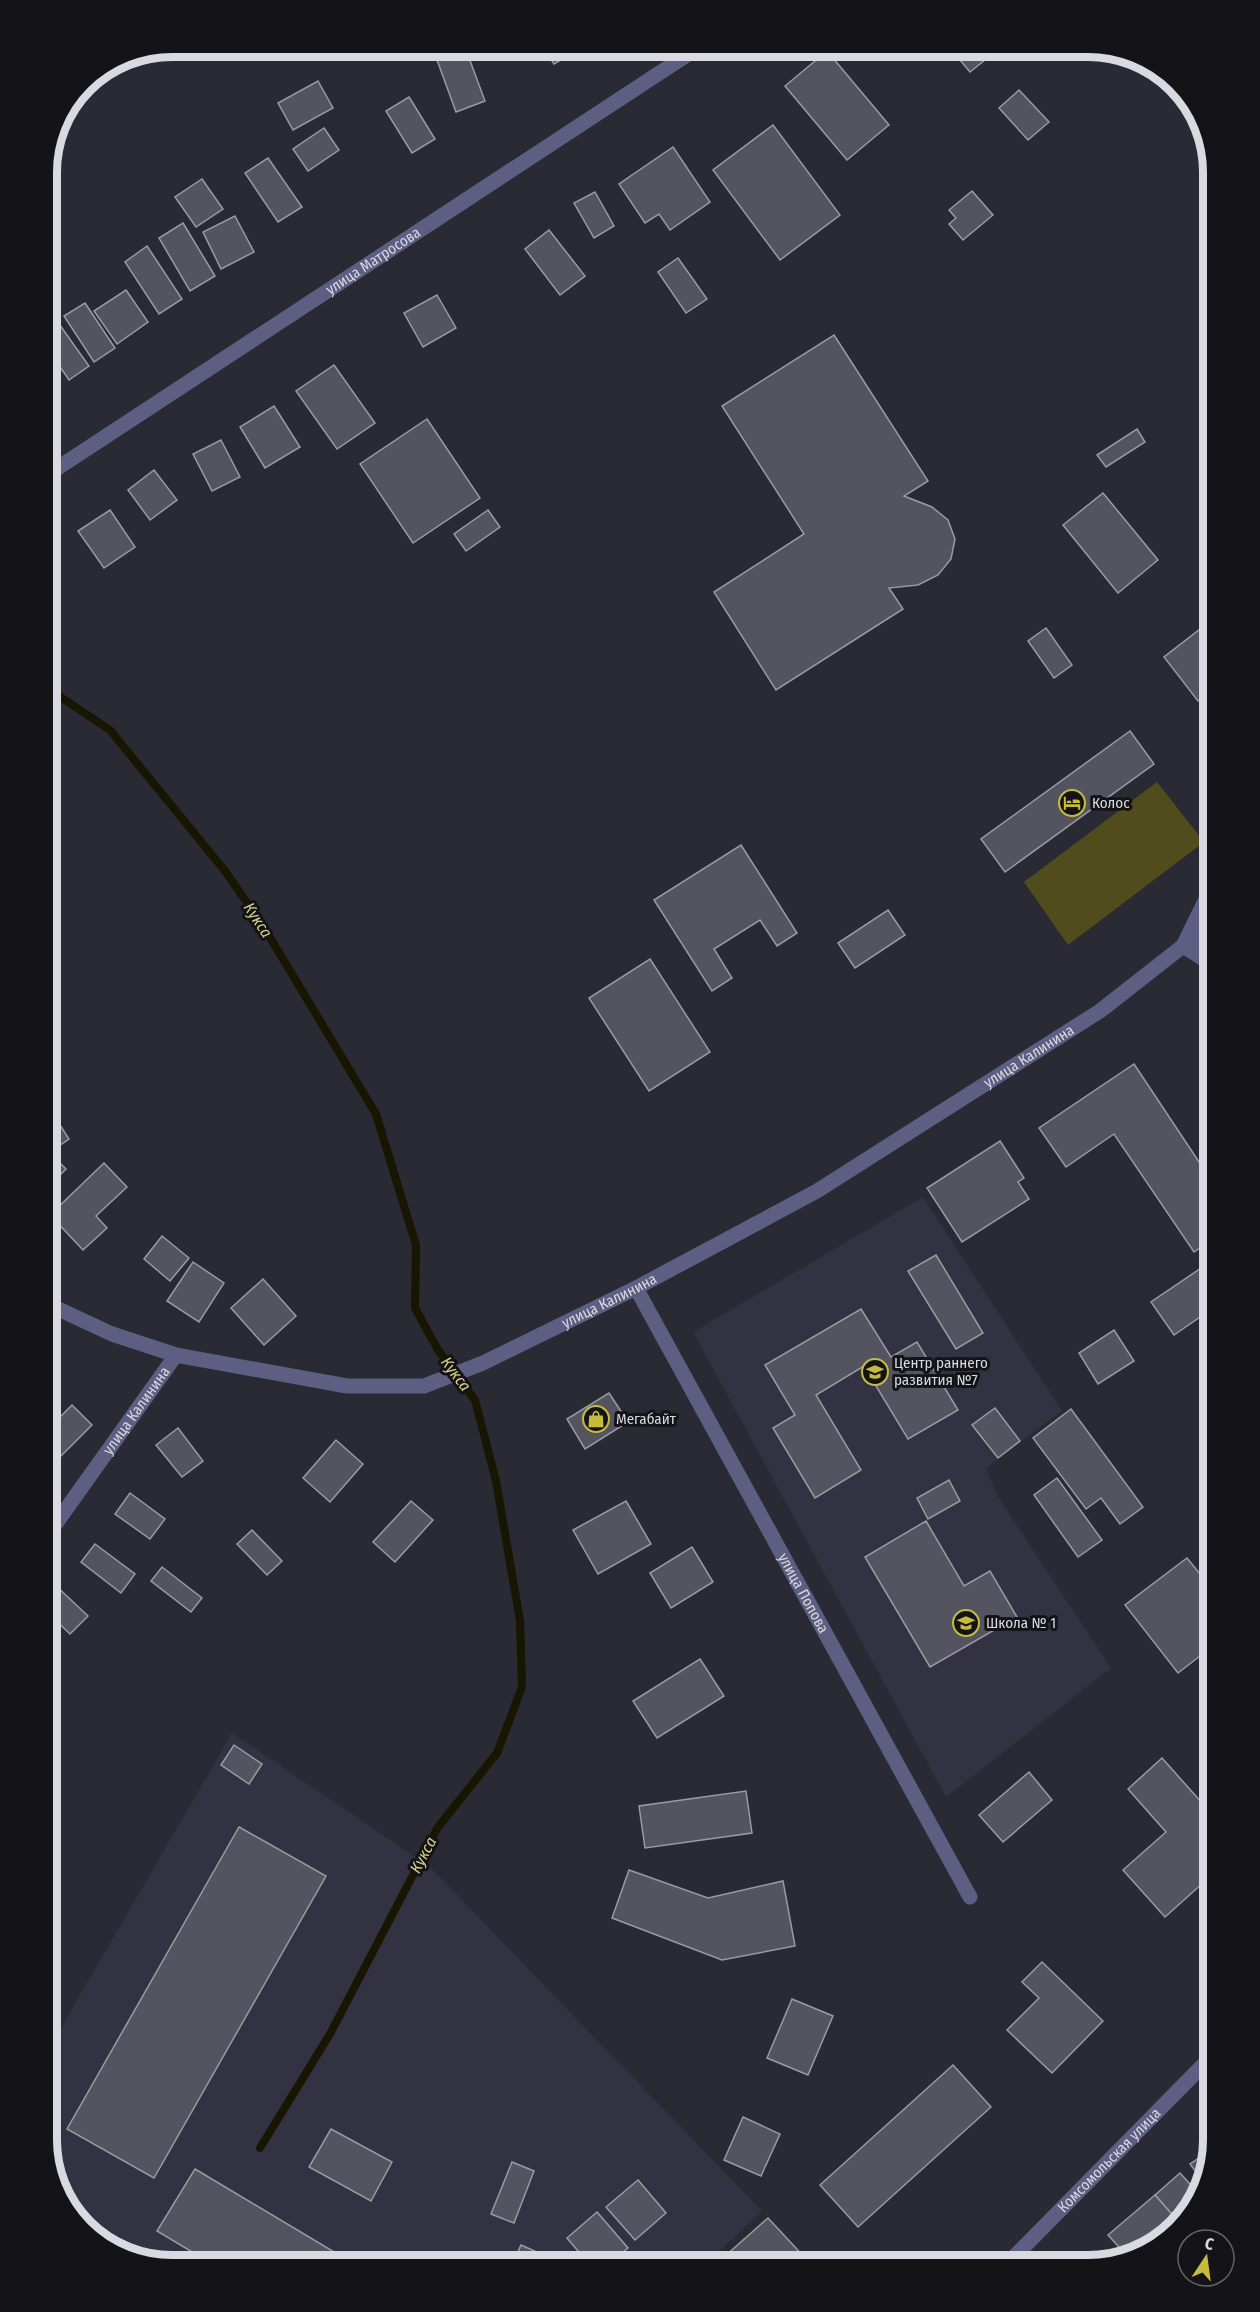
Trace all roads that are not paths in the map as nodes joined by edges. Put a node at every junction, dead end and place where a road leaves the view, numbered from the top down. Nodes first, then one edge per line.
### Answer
1 (684, 57) edge
2 (57, 468) edge
3 (1203, 906) edge
4 (1203, 934) edge
5 (1183, 946) junction
6 (1203, 946) edge
7 (1203, 958) edge
8 (636, 1288) junction
9 (57, 1308) edge
10 (176, 1355) junction
11 (57, 1522) edge
12 (970, 1897) dead end
13 (1203, 2066) edge
14 (1016, 2255) edge

1 - 2 street, улица Матросова
3 - 5 street, улица Калинина
4 - 5 street, улица Калинина
5 - 6 street
5 - 7 street
5 - 8 street, улица Калинина
8 - 10 street, улица Калинина
8 - 12 street, улица Попова
9 - 10 street
10 - 11 street, улица Калинина
13 - 14 street, Комсомольская улица

